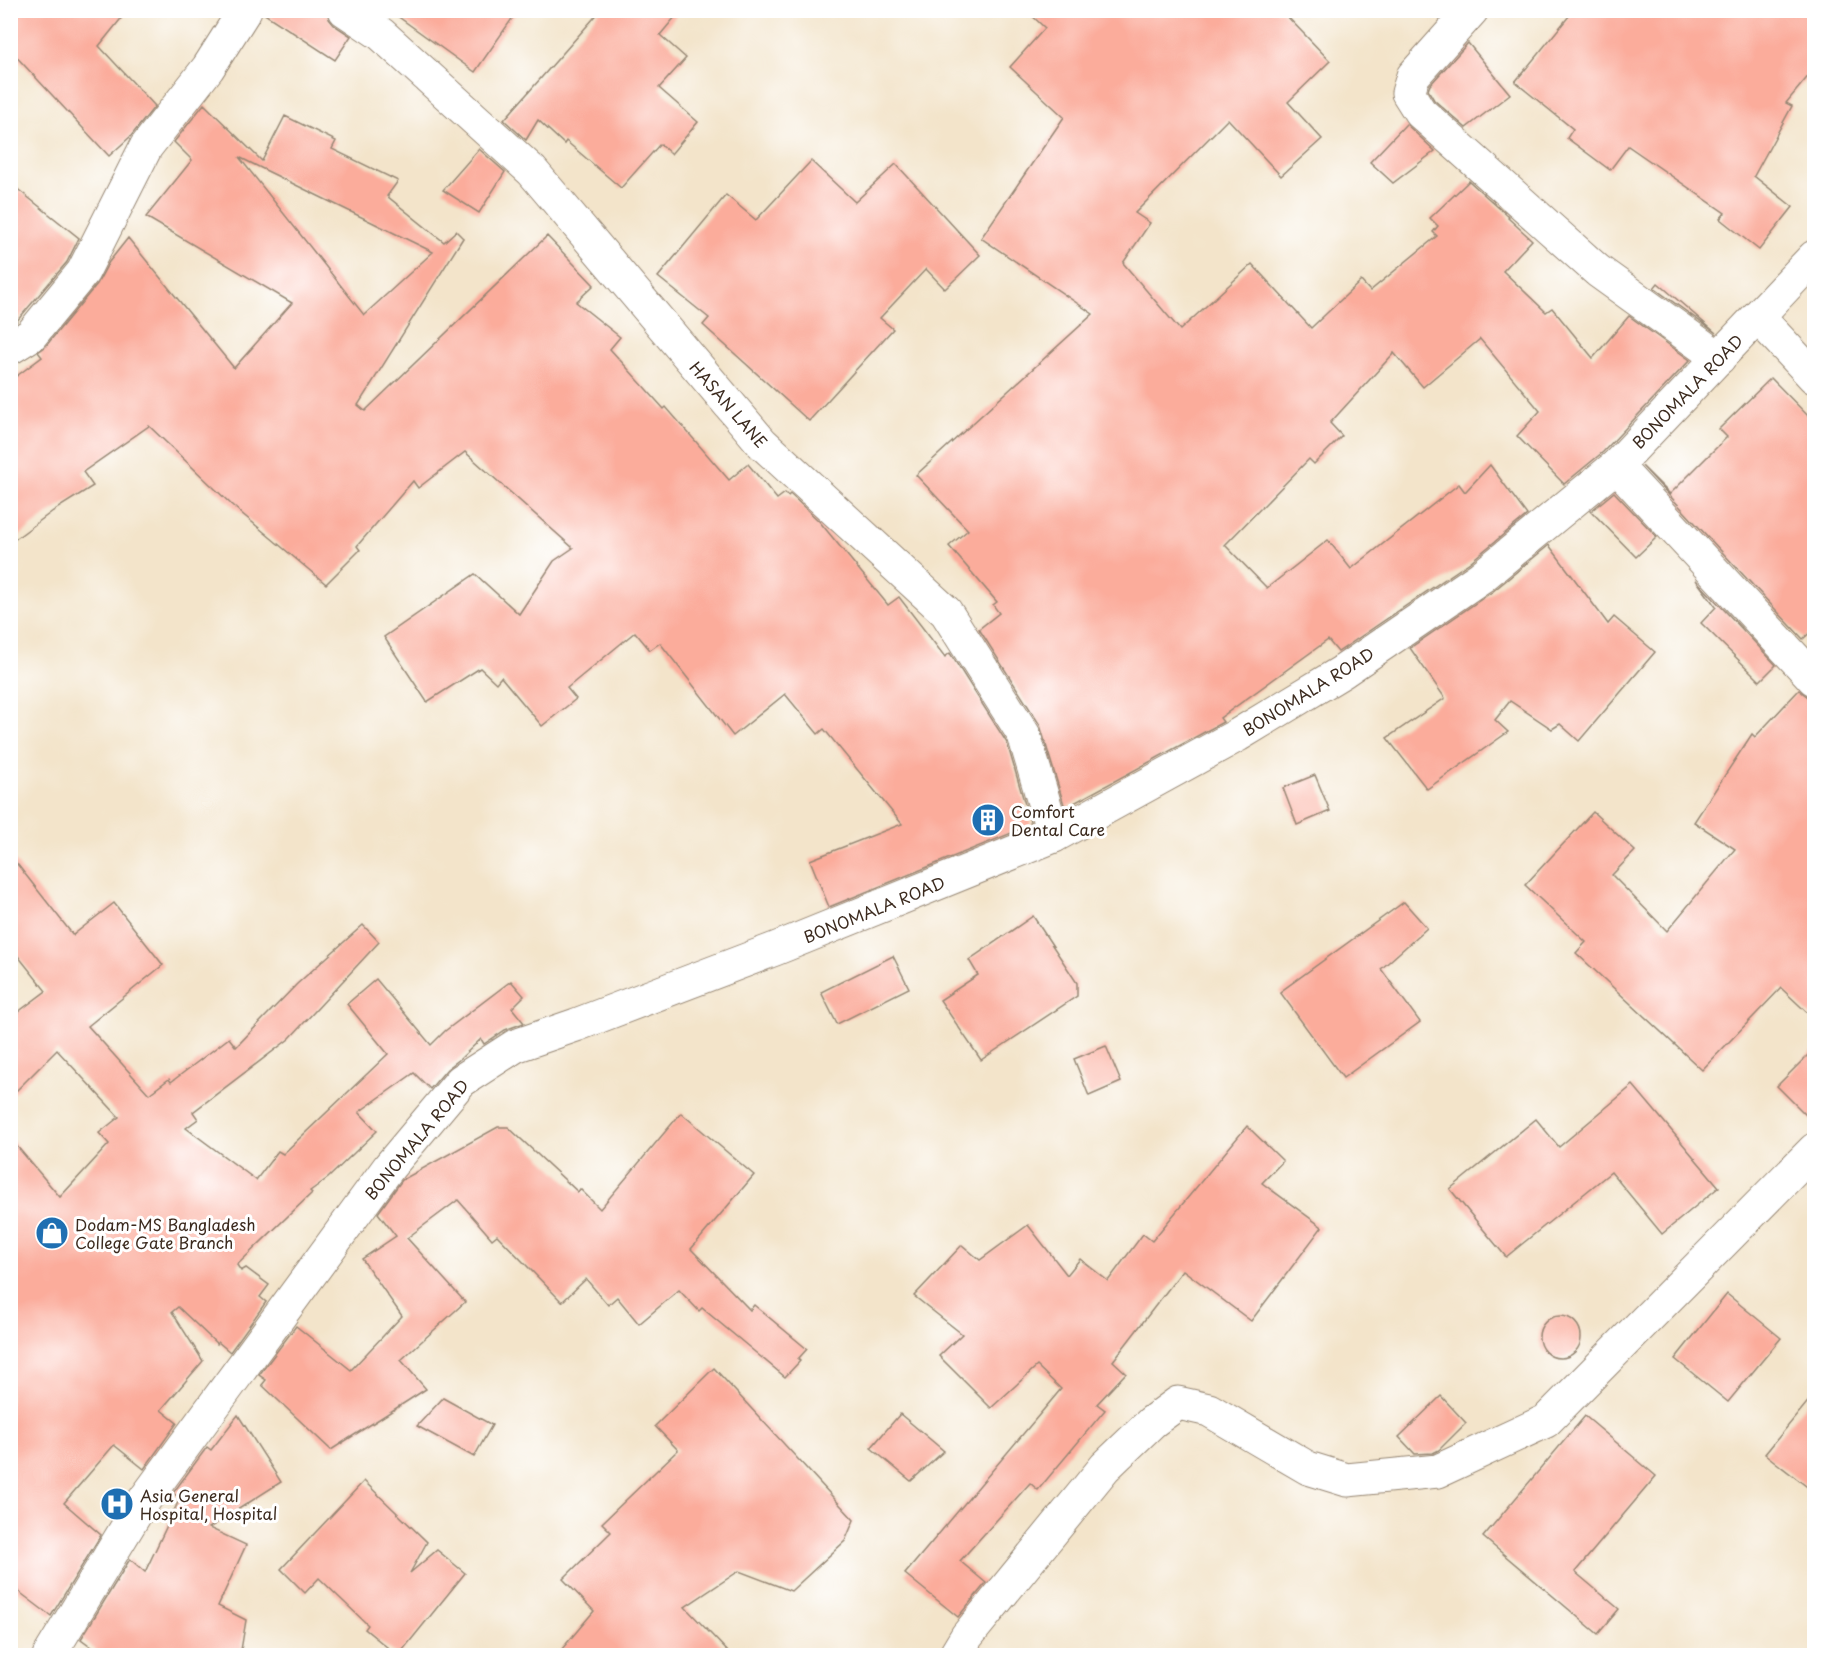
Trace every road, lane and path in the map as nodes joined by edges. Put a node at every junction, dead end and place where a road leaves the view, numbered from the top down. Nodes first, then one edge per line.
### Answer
1 (245, 10) edge
2 (345, 10) edge
3 (1472, 10) edge
4 (1815, 257) edge
5 (1758, 317) junction
6 (10, 348) edge
7 (1719, 358) junction
8 (1815, 377) edge
9 (1616, 466) junction
10 (1815, 680) edge
11 (1054, 836) junction
12 (1815, 1150) edge
13 (49, 1656) edge
14 (955, 1656) edge

1 - 6 street
2 - 11 street, HASAN LANE
3 - 7 street
4 - 5 street, BONOMALA ROAD
5 - 7 street, BONOMALA ROAD
5 - 8 street
7 - 9 street, BONOMALA ROAD
9 - 10 street
9 - 11 street, BONOMALA ROAD
11 - 13 street, BONOMALA ROAD
12 - 14 street

